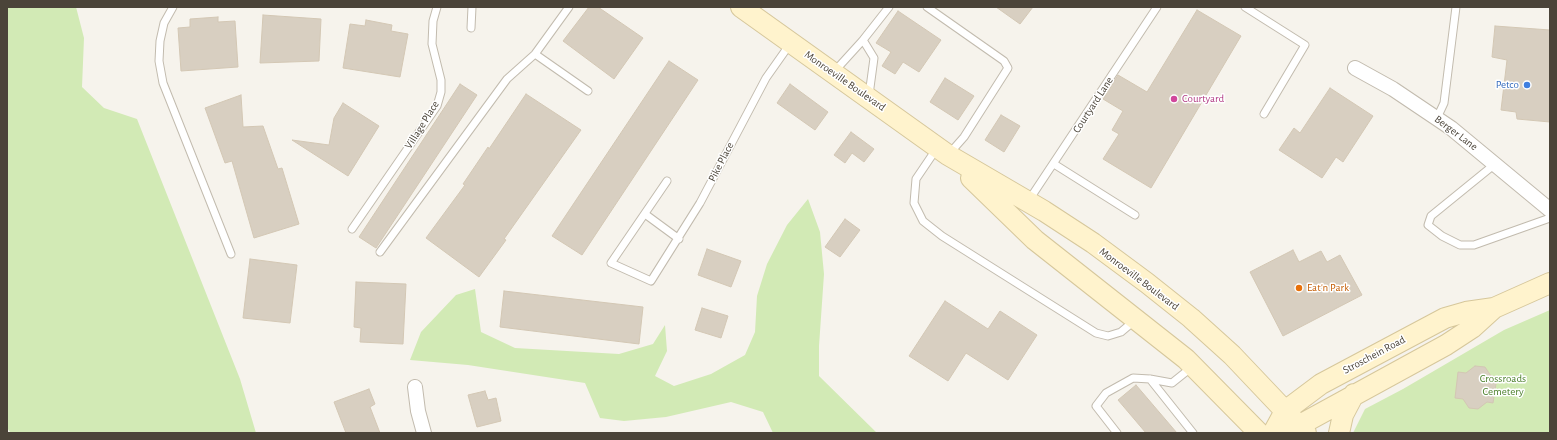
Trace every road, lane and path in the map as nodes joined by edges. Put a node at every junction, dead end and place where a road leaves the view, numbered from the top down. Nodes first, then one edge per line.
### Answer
1 (173, 7) edge
2 (437, 7) edge
3 (472, 7) edge
4 (569, 7) edge
5 (741, 7) edge
6 (889, 7) edge
7 (927, 7) edge
8 (1157, 7) edge
9 (1245, 7) edge
10 (1456, 7) edge
11 (471, 28) dead end
12 (864, 40) junction
13 (791, 43) junction
14 (535, 54) junction
15 (1355, 68) dead end
16 (833, 73) junction
17 (588, 91) dead end
18 (869, 98) junction
19 (1264, 114) dead end
20 (1437, 118) junction
21 (942, 151) junction
22 (1495, 163) junction
23 (1054, 164) junction
24 (667, 181) dead end
25 (1028, 202) junction
26 (1550, 210) edge
27 (645, 214) junction
28 (1135, 214) dead end
29 (1550, 218) edge
30 (352, 229) dead end
31 (679, 239) junction
32 (380, 252) dead end
33 (231, 254) dead end
34 (1550, 283) edge
35 (1494, 308) junction
36 (1136, 320) junction
37 (1193, 366) junction
38 (1150, 379) junction
39 (416, 387) dead end
40 (1354, 394) junction
41 (1285, 411) junction
42 (1296, 431) edge
43 (424, 433) edge
44 (1117, 433) edge
45 (1193, 433) edge
46 (1259, 433) edge
47 (1272, 433) edge
48 (1339, 433) edge

1 - 33 lane
2 - 30 lane, Village Place
3 - 11 lane
4 - 14 lane
5 - 13 main road, Monroeville Boulevard
6 - 12 lane
7 - 21 lane
8 - 23 lane, Courtyard Lane
9 - 19 lane
10 - 20 lane
12 - 16 lane
12 - 18 lane
13 - 16 main road, Monroeville Boulevard
13 - 31 lane, Pike Place
14 - 17 lane
14 - 32 lane
15 - 20 street, Berger Lane
16 - 18 main road, Monroeville Boulevard
18 - 21 main road, Monroeville Boulevard
20 - 22 street, Berger Lane
21 - 25 main road, Monroeville Boulevard
21 - 36 main road, Monroeville Boulevard
21 - 36 lane
22 - 26 street, Berger Lane
22 - 29 lane
23 - 25 lane, Courtyard Lane
23 - 28 lane
24 - 27 lane
25 - 41 main road, Monroeville Boulevard
27 - 31 lane
27 - 31 lane, Pike Place
34 - 35 main road, Stroschein Road
35 - 40 main road, Stroschein Road
35 - 41 main road, Stroschein Road
36 - 37 main road, Monroeville Boulevard
37 - 38 lane
37 - 46 main road, Monroeville Boulevard
38 - 44 lane
38 - 45 lane
39 - 43 street
40 - 42 main road, Stroschein Road
40 - 48 main road
41 - 42 main road, Monroeville Boulevard
41 - 47 main road, Stroschein Road

